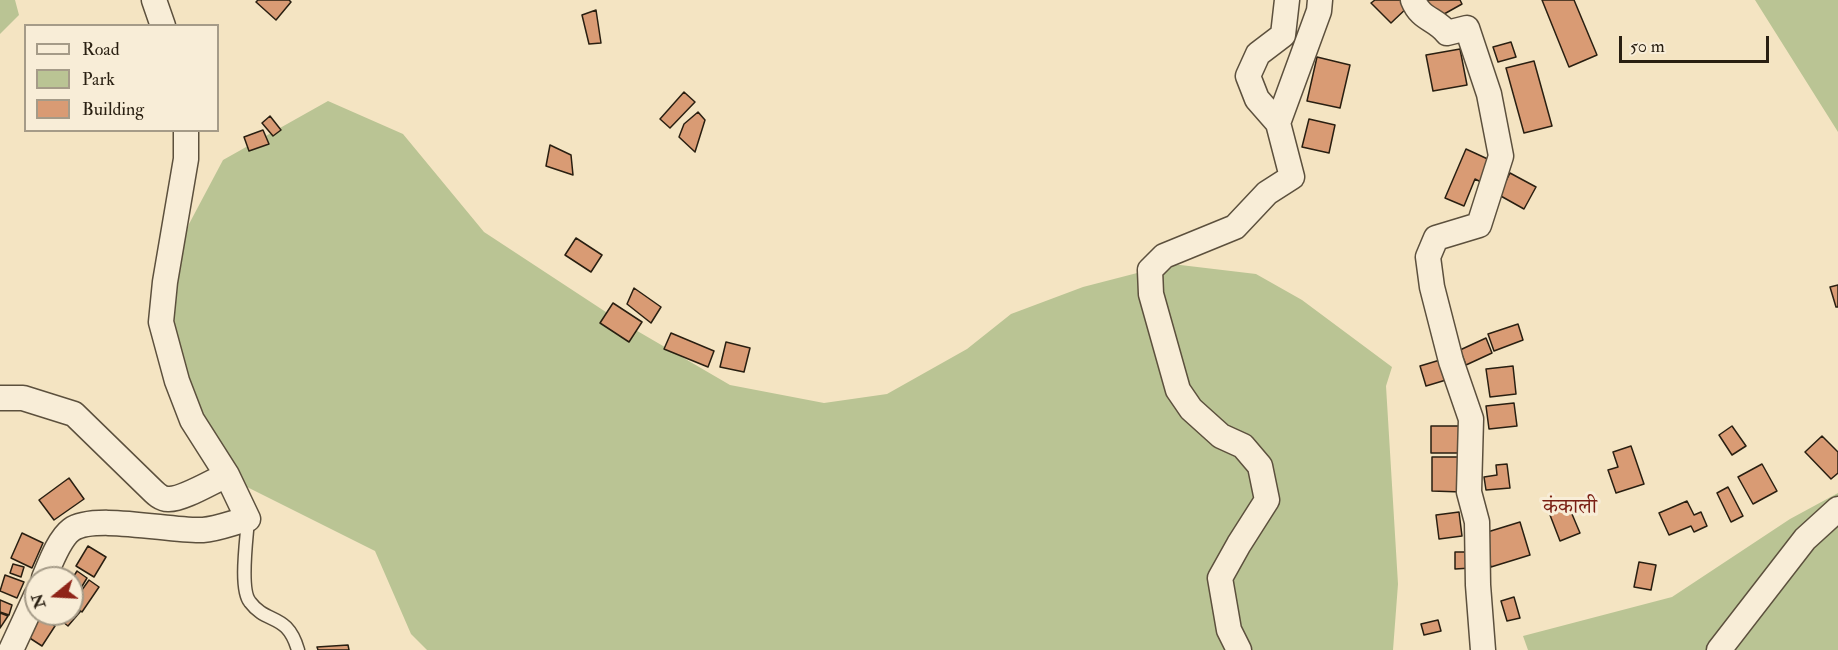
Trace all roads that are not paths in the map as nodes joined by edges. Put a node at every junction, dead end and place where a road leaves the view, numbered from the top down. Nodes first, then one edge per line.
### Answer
1 (1287, 0) edge
2 (1320, 0) edge
3 (1413, 0) edge
4 (1278, 123) junction
5 (186, 132) edge
6 (0, 398) edge
7 (227, 475) junction
8 (1838, 497) edge
9 (1831, 507) edge
10 (248, 519) junction
11 (49, 566) edge
12 (24, 621) edge
13 (10, 650) edge
14 (298, 650) edge
15 (1239, 650) edge
16 (1483, 650) edge
17 (1719, 650) edge

1 - 4 street
2 - 4 street
3 - 16 street
4 - 15 street
5 - 7 street
6 - 7 street
7 - 10 street
8 - 9 lane
9 - 17 street
10 - 11 street
10 - 14 lane
12 - 13 street

